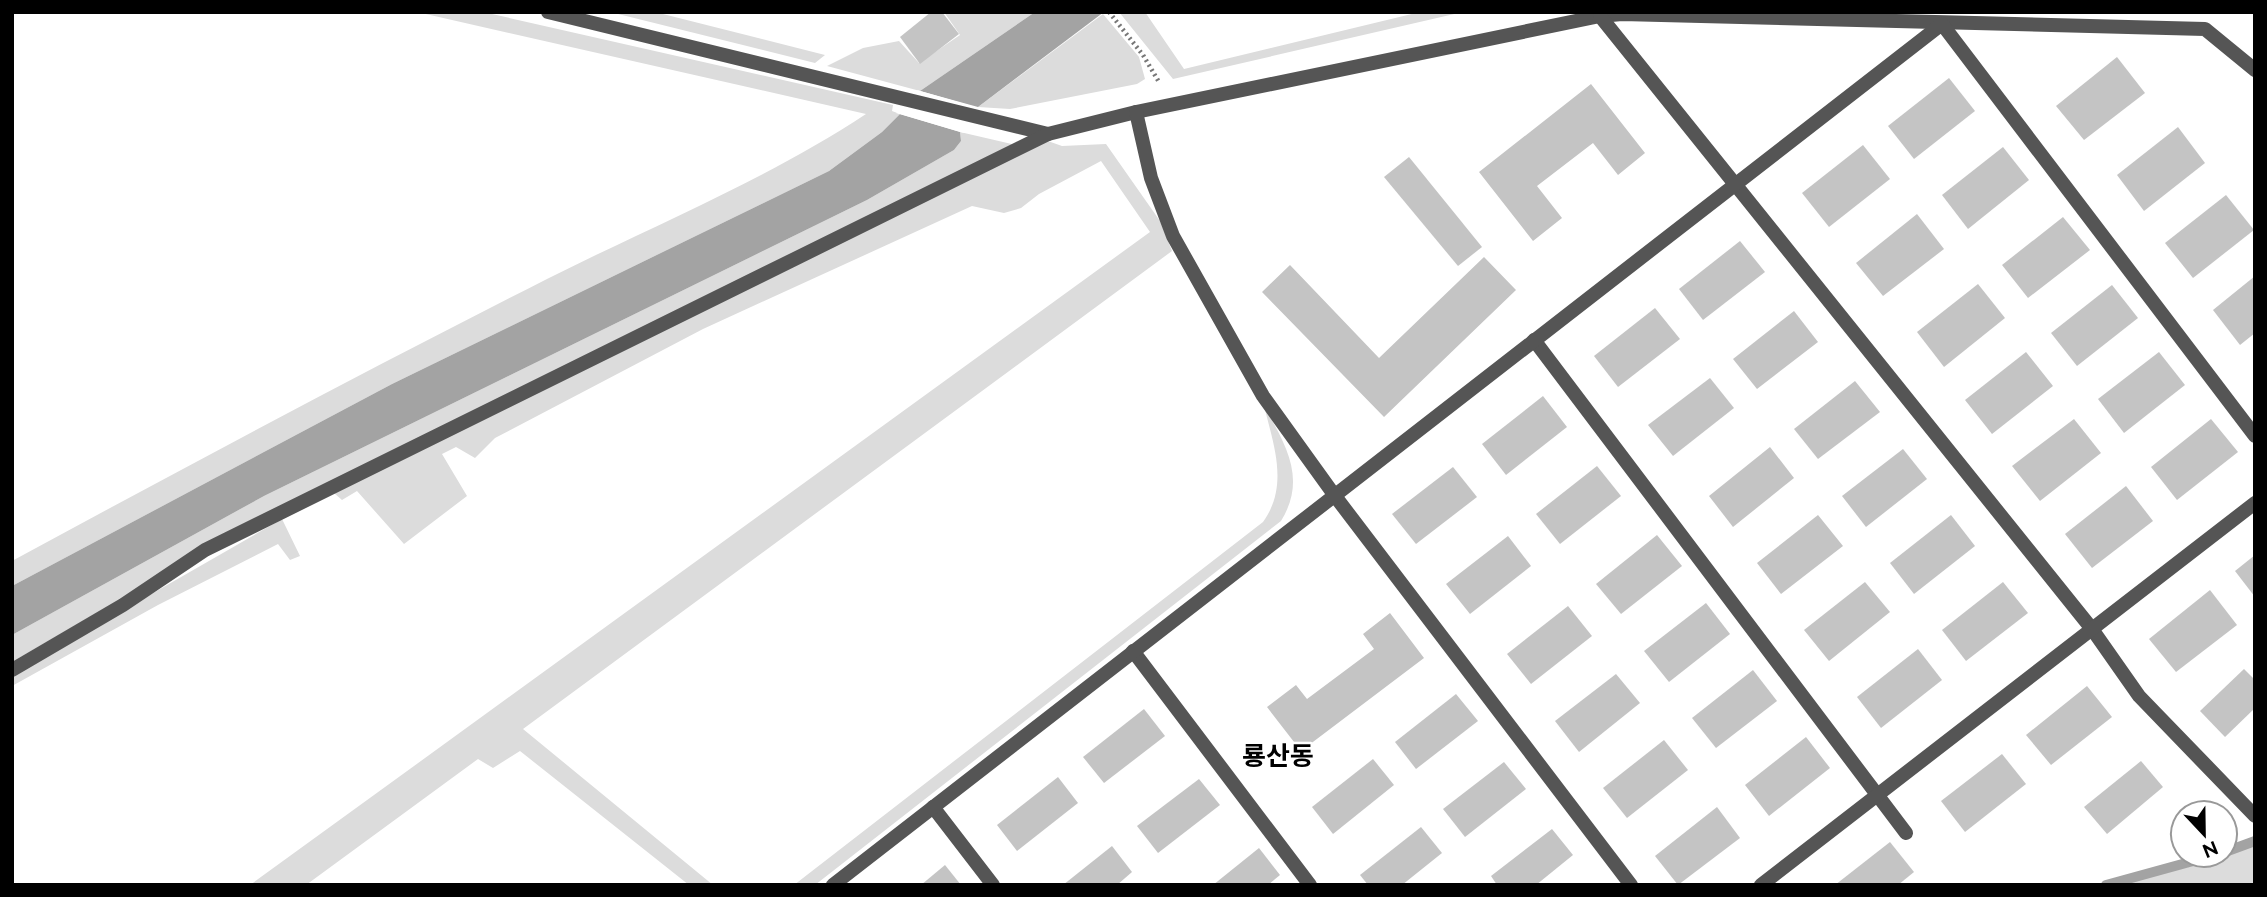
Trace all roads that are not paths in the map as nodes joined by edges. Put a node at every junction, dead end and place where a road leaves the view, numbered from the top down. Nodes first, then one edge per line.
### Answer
1 (548, 12) edge
2 (1622, 13) edge
3 (1600, 16) junction
4 (1942, 24) junction
5 (2255, 70) edge
6 (1136, 112) junction
7 (1048, 134) junction
8 (1735, 185) junction
9 (1534, 340) junction
10 (2255, 436) edge
11 (1335, 496) junction
12 (2255, 503) edge
13 (2092, 629) junction
14 (1133, 651) junction
15 (12, 670) edge
16 (1878, 796) junction
17 (933, 807) junction
18 (2255, 816) edge
19 (1906, 833) dead end
20 (833, 885) edge
21 (993, 885) edge
22 (1310, 885) edge
23 (1631, 885) edge
24 (1761, 885) edge

1 - 7 street
2 - 3 street
2 - 4 street
3 - 6 street
3 - 8 street
4 - 5 street
4 - 8 street
4 - 10 street
6 - 7 street
6 - 11 street
7 - 15 street
8 - 9 street
8 - 13 street
9 - 11 street
9 - 16 street
11 - 14 street
11 - 23 street
12 - 13 street
13 - 16 street
13 - 18 street
14 - 17 street
14 - 22 street
16 - 19 street
16 - 24 street
17 - 20 street
17 - 21 street

